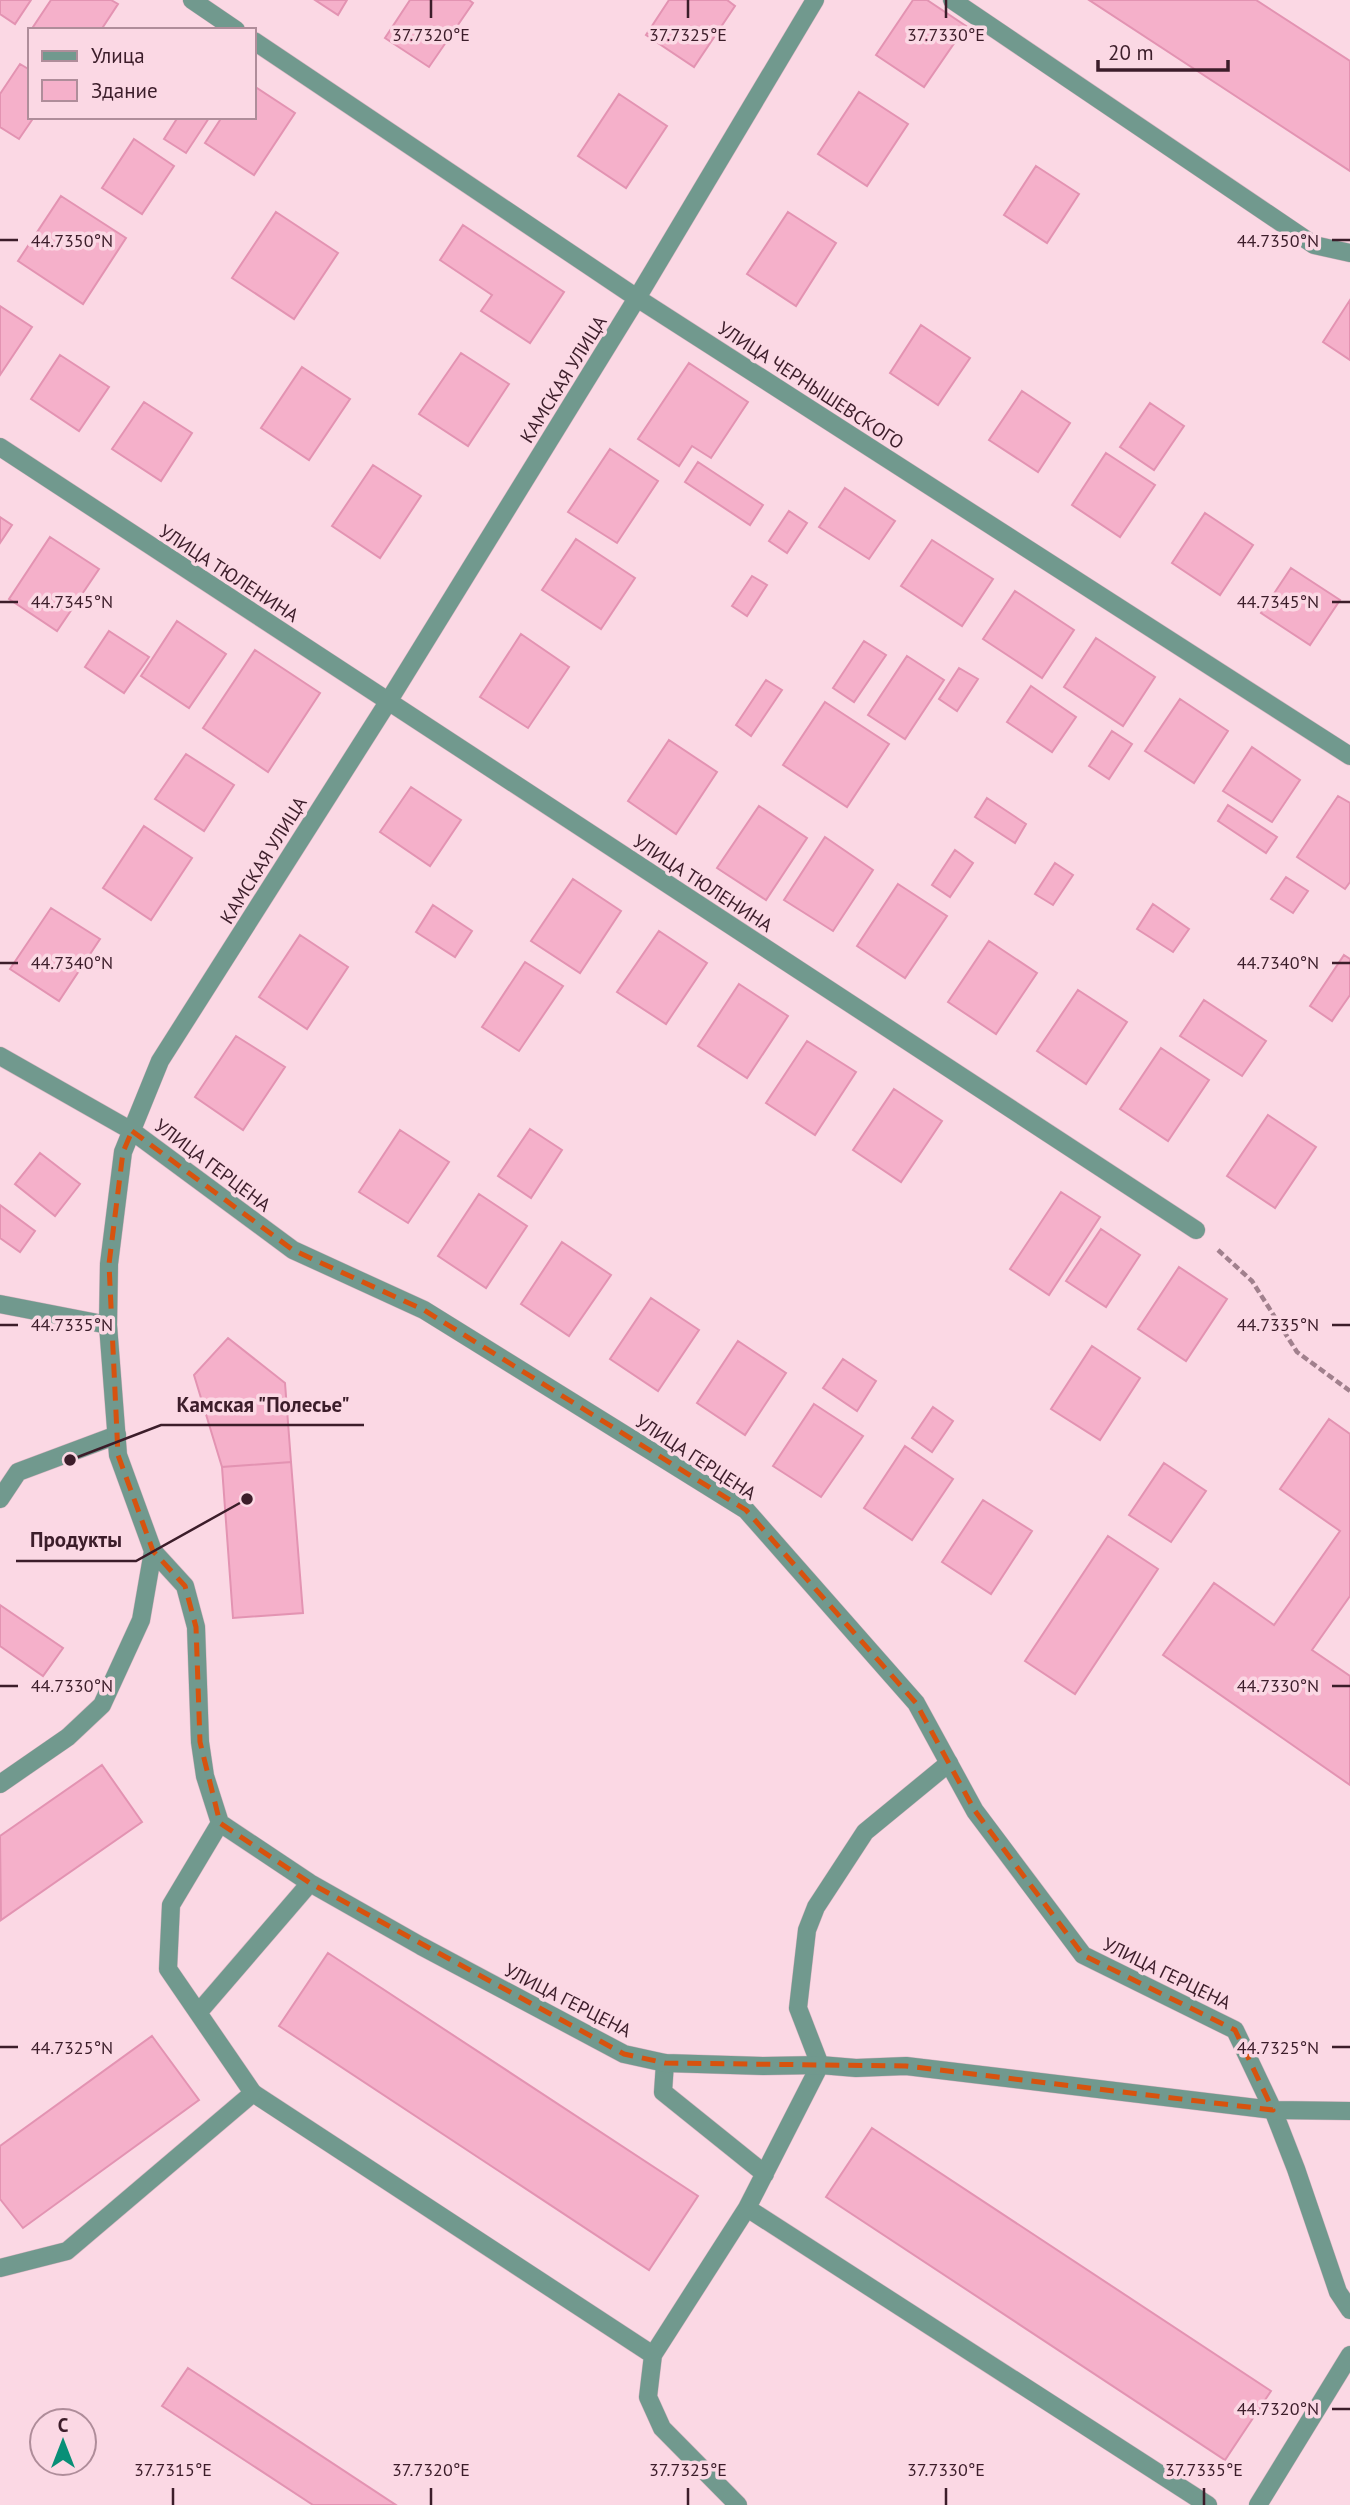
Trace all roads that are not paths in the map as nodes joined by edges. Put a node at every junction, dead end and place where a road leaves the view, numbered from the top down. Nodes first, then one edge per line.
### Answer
1 (192, 0) edge
2 (815, 0) edge
3 (952, 0) edge
4 (233, 28) edge
5 (256, 42) edge
6 (1350, 253) edge
7 (637, 298) junction
8 (0, 447) edge
9 (388, 702) junction
10 (1350, 756) edge
11 (0, 1056) edge
12 (132, 1131) junction
13 (1196, 1230) road end
14 (0, 1304) edge
15 (108, 1325) junction
16 (117, 1435) junction
17 (0, 1499) edge
18 (153, 1551) junction
19 (949, 1763) junction
20 (0, 1784) edge
21 (220, 1823) junction
22 (310, 1883) junction
23 (198, 2013) junction
24 (665, 2063) junction
25 (820, 2065) junction
26 (253, 2093) junction
27 (1273, 2110) junction
28 (1350, 2111) edge
29 (765, 2174) junction
30 (747, 2208) junction
31 (0, 2268) edge
32 (1350, 2310) edge
33 (653, 2355) junction
34 (1350, 2355) edge
35 (738, 2505) edge
36 (1208, 2505) edge
37 (1258, 2505) edge

1 - 4 street
2 - 7 street, КАМСКАЯ УЛИЦА
3 - 6 street
5 - 7 street, УЛИЦА ЧЕРНЫШЕВСКОГО
7 - 9 street, КАМСКАЯ УЛИЦА
7 - 10 street, УЛИЦА ЧЕРНЫШЕВСКОГО
8 - 9 street, УЛИЦА ТЮЛЕНИНА
9 - 12 street, КАМСКАЯ УЛИЦА
9 - 13 street, УЛИЦА ТЮЛЕНИНА
11 - 12 street, УЛИЦА ГЕРЦЕНА
12 - 15 street, КАМСКАЯ УЛИЦА
12 - 19 street, УЛИЦА ГЕРЦЕНА
14 - 15 street
15 - 16 street, КАМСКАЯ УЛИЦА
16 - 17 street
16 - 18 street, КАМСКАЯ УЛИЦА
18 - 20 street, КАМСКАЯ УЛИЦА
18 - 21 street
19 - 25 street
19 - 27 street, УЛИЦА ГЕРЦЕНА
21 - 22 street, УЛИЦА ГЕРЦЕНА
21 - 23 street
22 - 23 street
22 - 24 street, УЛИЦА ГЕРЦЕНА
23 - 26 street
24 - 25 street, УЛИЦА ГЕРЦЕНА
24 - 29 street
25 - 27 street, УЛИЦА ГЕРЦЕНА
25 - 29 street
26 - 31 street
26 - 33 street
27 - 28 street, УЛИЦА ГЕРЦЕНА
27 - 32 street
29 - 30 street
30 - 33 street
30 - 36 street
33 - 35 street
34 - 37 street

